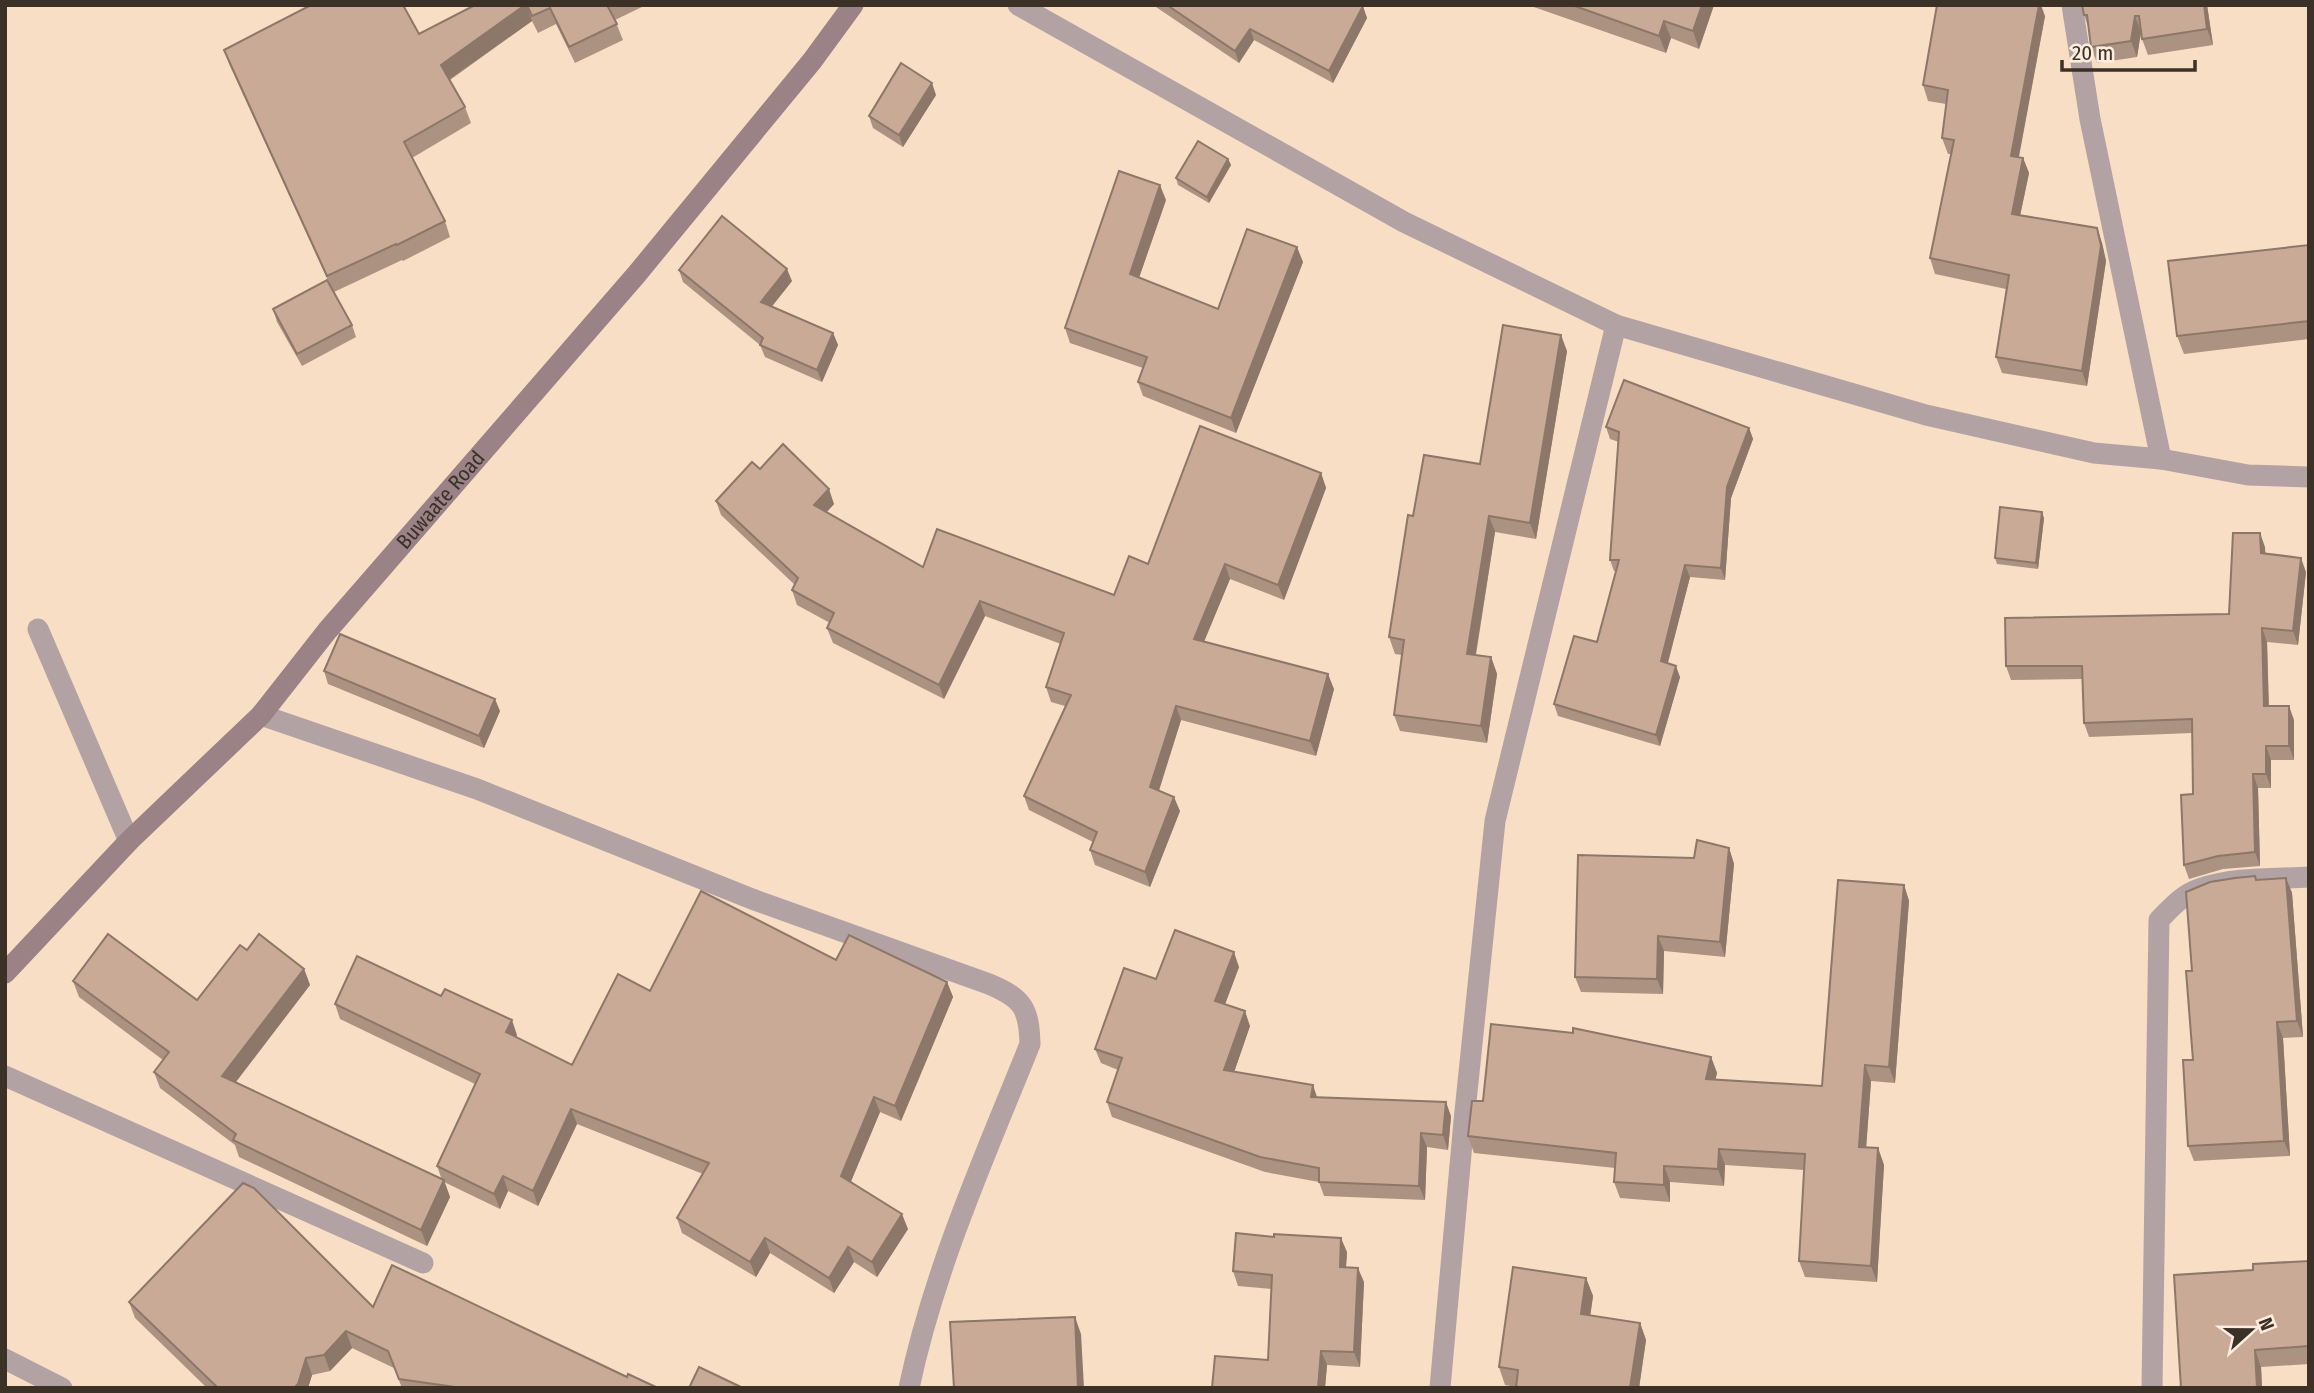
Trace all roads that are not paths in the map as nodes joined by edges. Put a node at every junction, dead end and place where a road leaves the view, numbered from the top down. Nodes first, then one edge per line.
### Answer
1 (853, 5) edge
2 (1018, 5) edge
3 (2072, 5) edge
4 (1616, 325) junction
5 (2161, 459) junction
6 (2309, 477) edge
7 (38, 629) dead end
8 (261, 715) junction
9 (130, 841) junction
10 (2309, 877) edge
11 (5, 973) edge
12 (5, 1076) edge
13 (423, 1263) dead end
14 (5, 1359) edge
15 (62, 1388) edge
16 (909, 1388) edge
17 (1440, 1388) edge
18 (2152, 1388) edge

1 - 8 street, Buwaate Road
2 - 4 street
3 - 5 street
4 - 5 street
4 - 17 street
5 - 6 street
7 - 9 street
8 - 9 street, Buwaate Road
8 - 16 street
9 - 11 street, Buwaate Road
10 - 18 street
12 - 13 street
14 - 15 street

